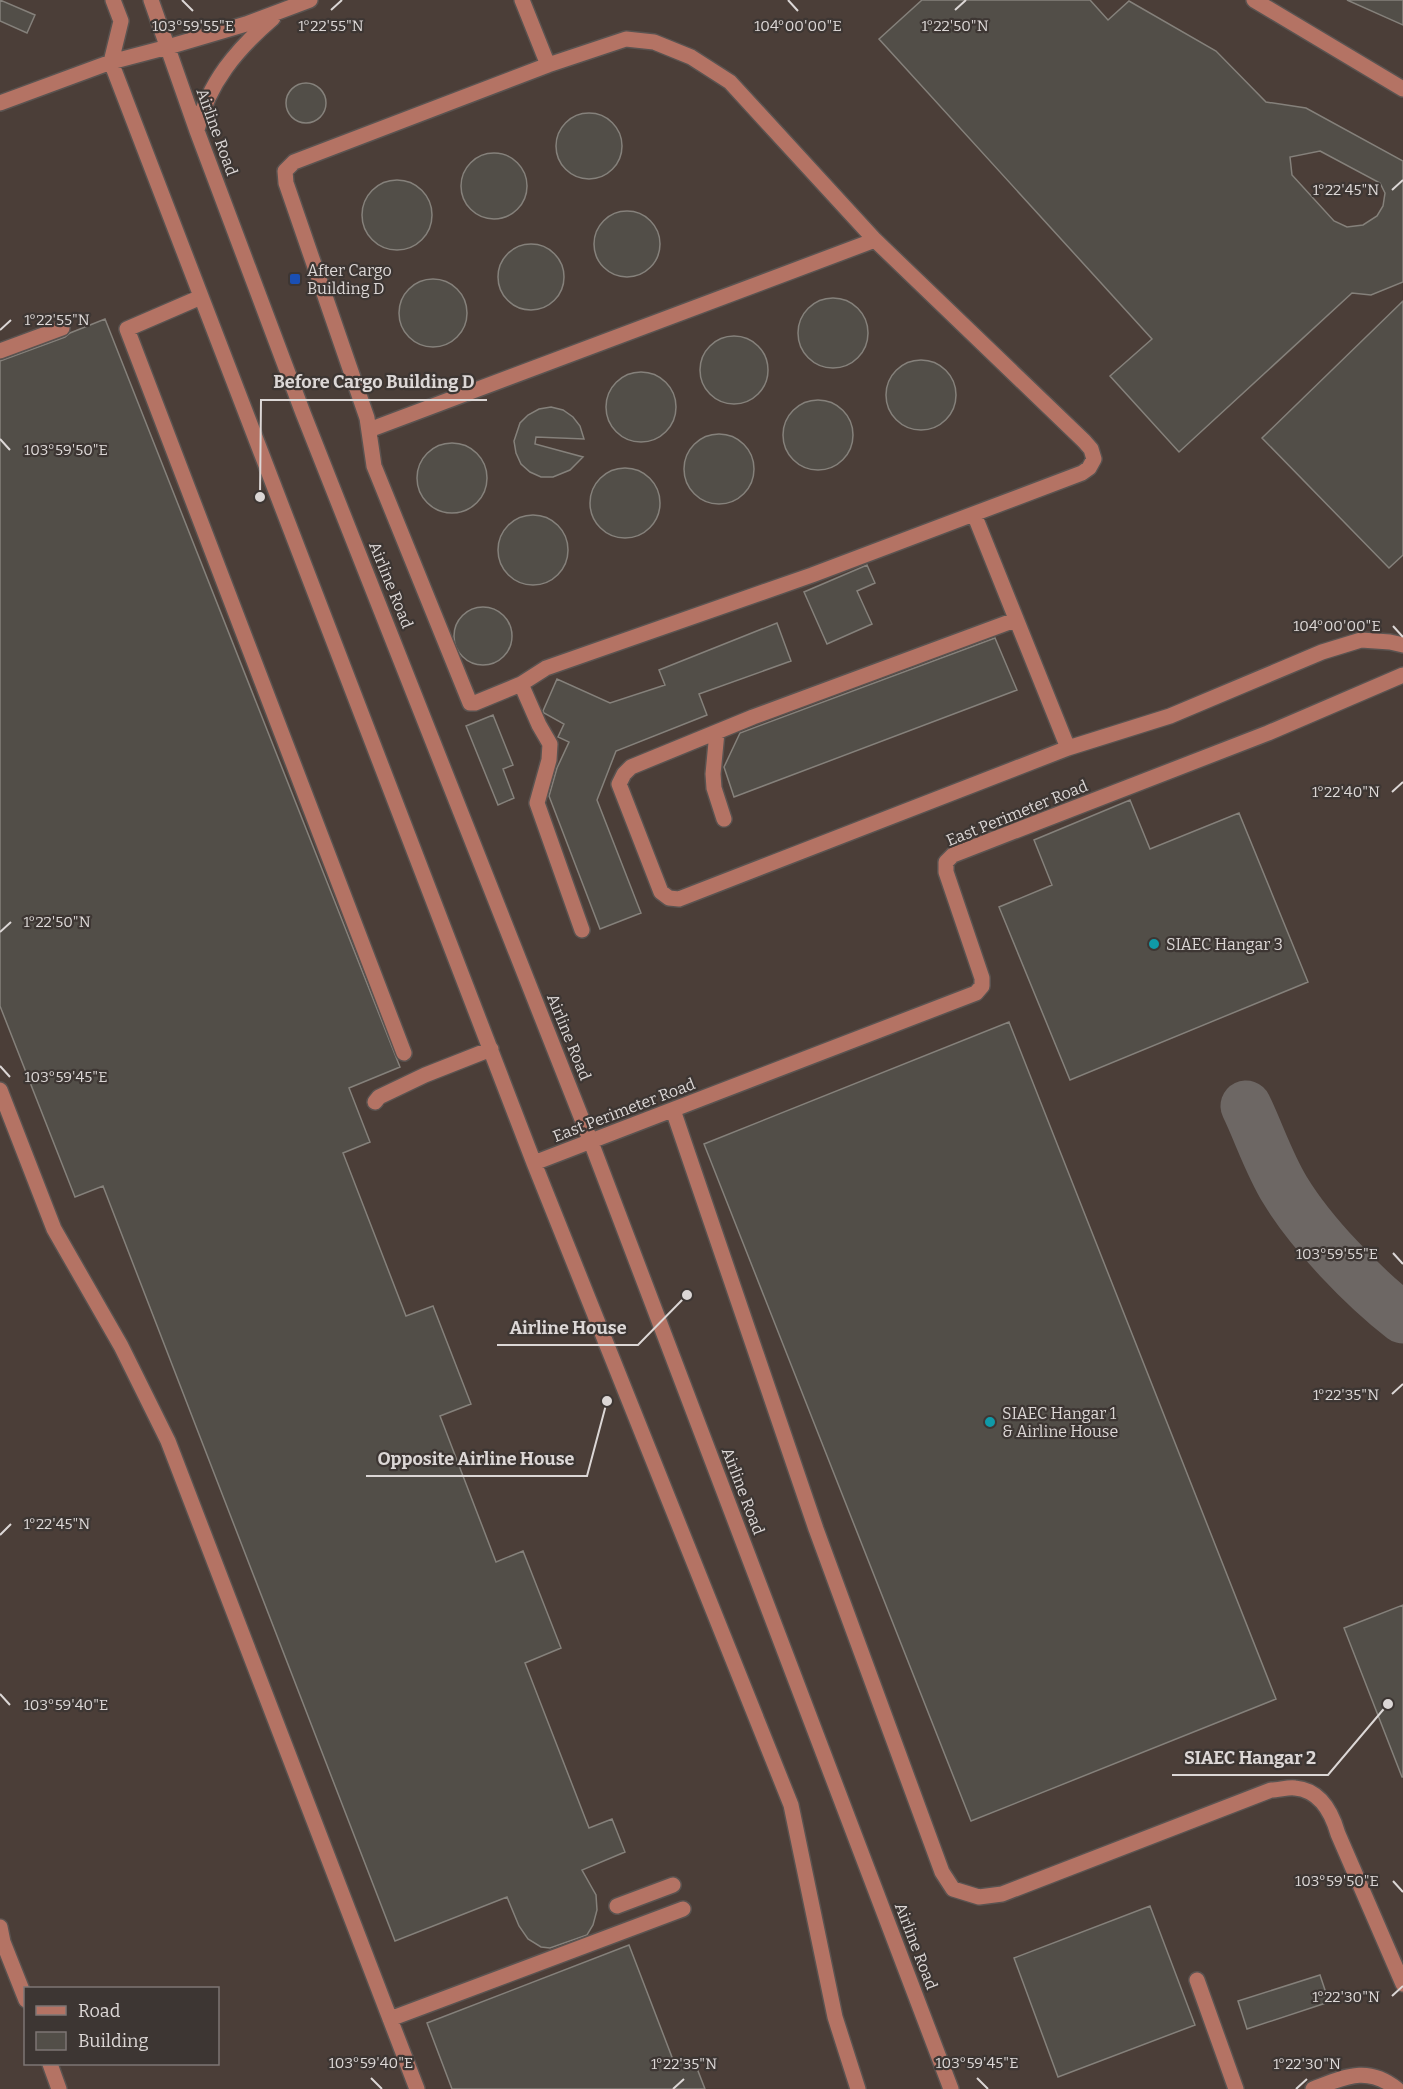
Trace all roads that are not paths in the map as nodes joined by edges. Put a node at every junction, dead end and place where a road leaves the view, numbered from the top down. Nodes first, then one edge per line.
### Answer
1 (113, 0) edge
2 (151, 0) edge
3 (310, 0) edge
4 (522, 0) edge
5 (1254, 0) edge
6 (282, 10) junction
7 (168, 47) junction
8 (111, 62) junction
9 (548, 64) junction
10 (1403, 89) edge
11 (0, 103) edge
12 (197, 131) junction
13 (875, 240) junction
14 (201, 297) junction
15 (62, 328) dead end
16 (0, 351) edge
17 (369, 430) junction
18 (974, 514) junction
19 (1015, 620) junction
20 (1403, 645) edge
21 (1403, 675) edge
22 (521, 684) junction
23 (717, 732) junction
24 (1068, 748) junction
25 (724, 819) dead end
26 (582, 930) dead end
27 (491, 1049) junction
28 (404, 1053) dead end
29 (0, 1090) edge
30 (375, 1102) dead end
31 (673, 1110) junction
32 (591, 1142) junction
33 (534, 1163) junction
34 (673, 1885) dead end
35 (618, 1906) dead end
36 (683, 1910) dead end
37 (0, 1927) edge
38 (1197, 1980) dead end
39 (1403, 1984) edge
40 (24, 1995) edge
41 (390, 2019) junction
42 (50, 2065) edge
43 (59, 2089) edge
44 (417, 2089) edge
45 (858, 2089) edge
46 (951, 2089) edge
47 (1236, 2089) edge
48 (1313, 2089) edge
49 (1397, 2089) edge

1 - 8 street
2 - 7 street, Airline Road
3 - 6 street
4 - 9 street
5 - 10 street
6 - 7 street
6 - 12 street
7 - 8 street
7 - 12 street, Airline Road
8 - 11 street
8 - 14 street
9 - 13 street
9 - 17 street
12 - 32 street, Airline Road
13 - 17 street
13 - 18 street
14 - 27 street
14 - 28 street
15 - 16 street
17 - 22 street
18 - 19 street
18 - 22 street
19 - 23 street
19 - 24 street
20 - 24 street
21 - 31 street, East Perimeter Road
22 - 26 street
23 - 24 street
23 - 25 street
27 - 30 street
27 - 33 street
29 - 41 street
31 - 32 street, East Perimeter Road
31 - 39 street
32 - 33 street, East Perimeter Road
32 - 46 street, Airline Road
33 - 45 street
34 - 35 street
36 - 41 street
37 - 40 street
38 - 47 street
41 - 44 street
42 - 43 street
48 - 49 street

